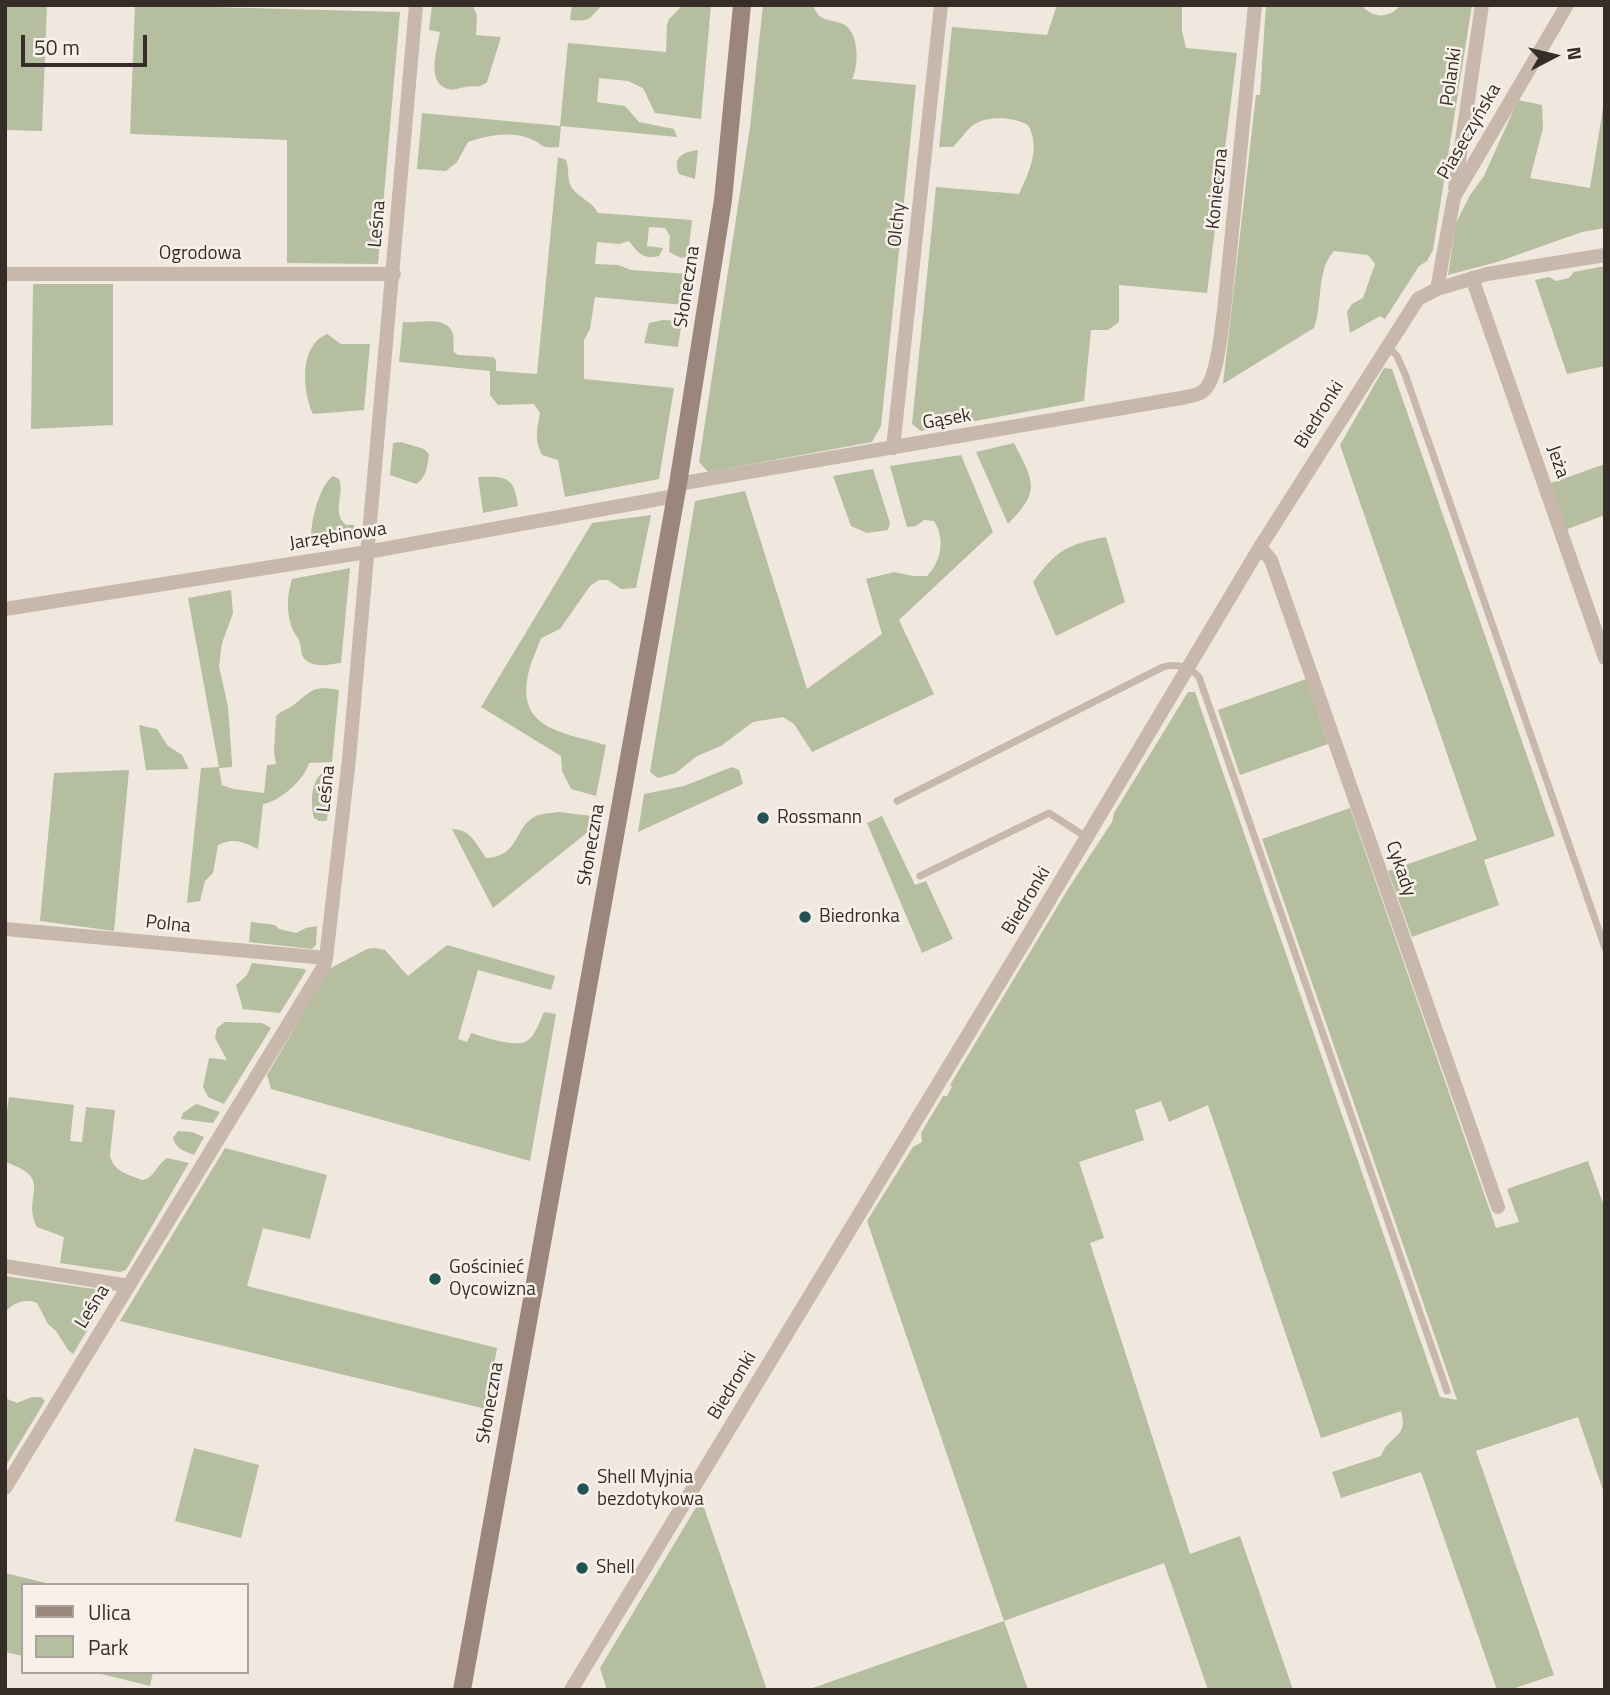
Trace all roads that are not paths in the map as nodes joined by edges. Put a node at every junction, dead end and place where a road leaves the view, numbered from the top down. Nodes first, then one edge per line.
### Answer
1 (416, 5) edge
2 (742, 5) edge
3 (941, 5) edge
4 (1255, 5) edge
5 (1482, 5) edge
6 (1567, 5) edge
7 (1454, 197) junction
8 (1605, 255) edge
9 (5, 274) edge
10 (394, 274) junction
11 (1472, 278) junction
12 (1437, 289) junction
13 (1387, 346) junction
14 (1212, 376) joint
15 (893, 448) junction
16 (677, 490) junction
17 (1260, 547) junction
18 (367, 552) junction
19 (5, 609) edge
20 (1605, 658) edge
21 (1189, 670) junction
22 (897, 801) dead end
23 (1087, 837) junction
24 (920, 876) dead end
25 (5, 929) edge
26 (1605, 948) edge
27 (326, 958) junction
28 (1498, 1207) dead end
29 (5, 1266) edge
30 (129, 1286) junction
31 (1447, 1391) dead end
32 (5, 1488) edge
33 (462, 1690) edge
34 (571, 1690) edge

1 - 10 street, Leśna
2 - 16 main road, Słoneczna
3 - 15 street, Olchy
4 - 14 street, Konieczna
5 - 7 street, Polanki
6 - 7 street, Piaseczyńska
7 - 12 street, Piaseczyńska
8 - 11 street, Biedronki
9 - 10 street, Ogrodowa
10 - 18 street, Leśna
11 - 12 street, Biedronki
11 - 20 street, Jeża
12 - 13 street, Biedronki
13 - 17 street, Biedronki
13 - 26 lane
14 - 15 street, Gąsek
15 - 16 street, Gąsek
16 - 18 street, Jarzębinowa
16 - 33 main road, Słoneczna
17 - 21 street, Biedronki
17 - 28 street, Cykady
18 - 19 street, Jarzębinowa
18 - 27 street, Leśna
21 - 22 lane
21 - 23 street, Biedronki
21 - 31 lane
23 - 24 lane
23 - 34 street, Biedronki
25 - 27 street, Polna
27 - 30 street, Leśna
29 - 30 street
30 - 32 street, Leśna

